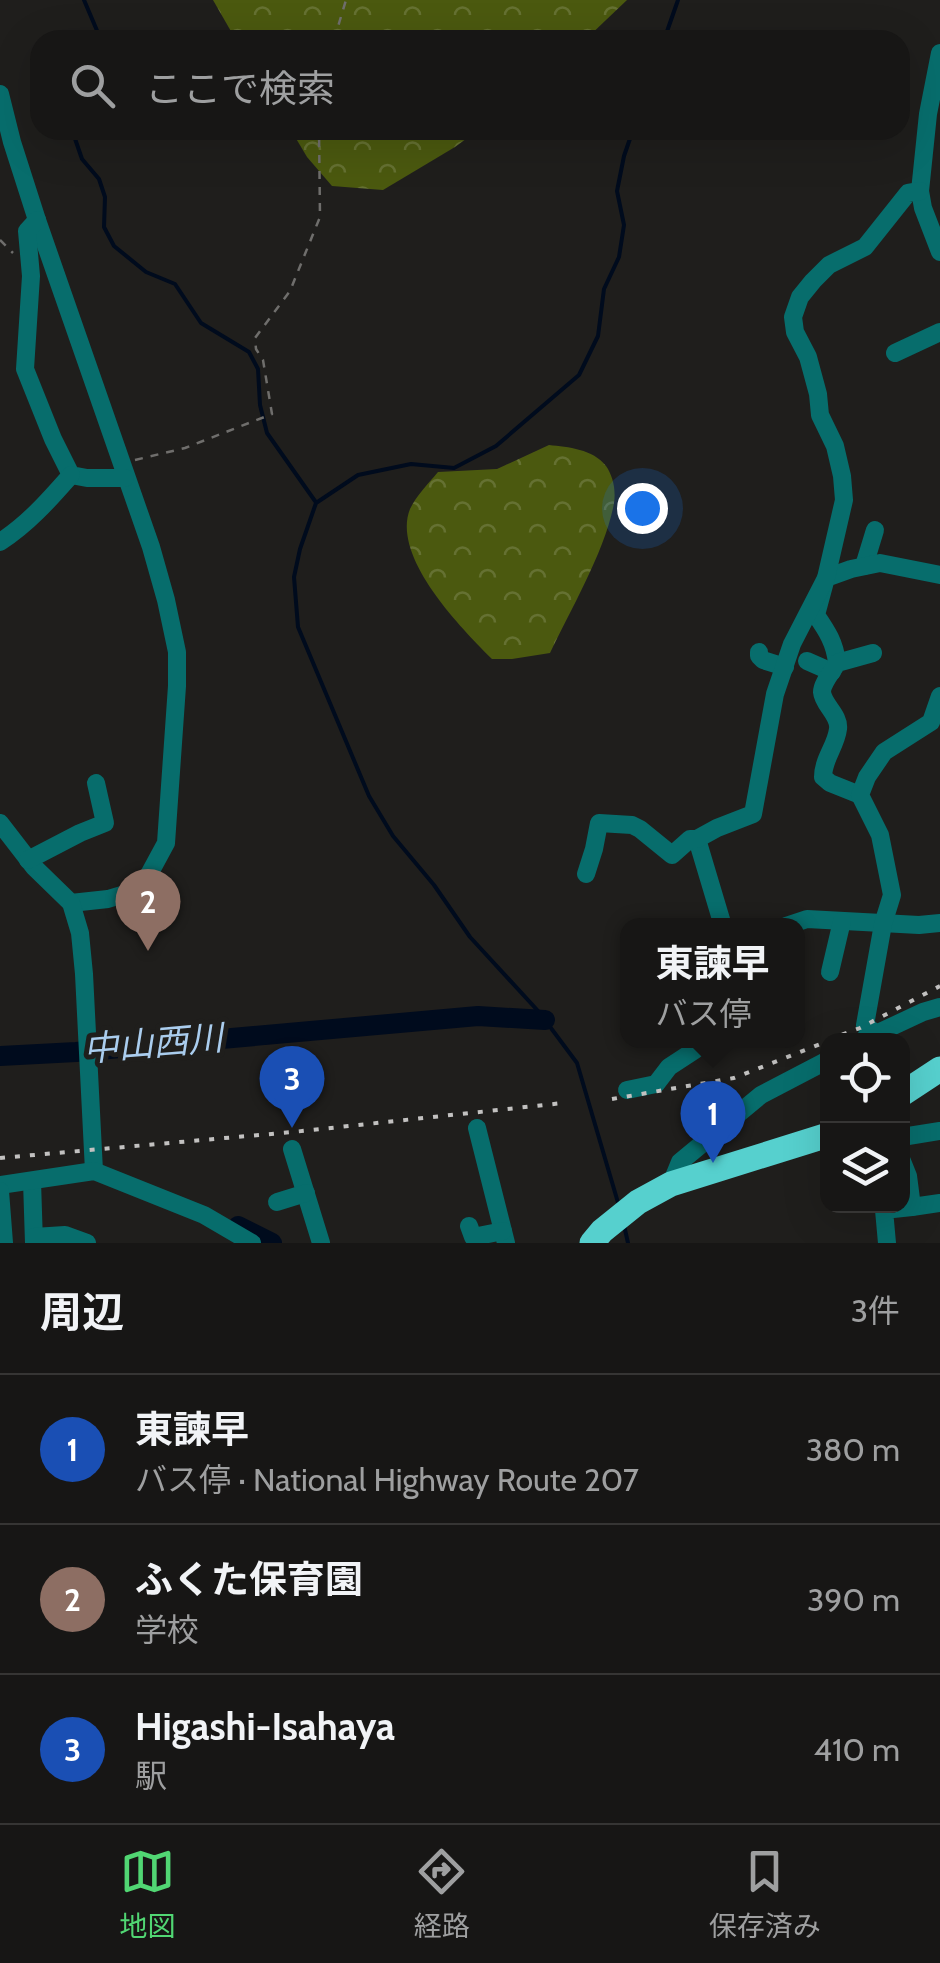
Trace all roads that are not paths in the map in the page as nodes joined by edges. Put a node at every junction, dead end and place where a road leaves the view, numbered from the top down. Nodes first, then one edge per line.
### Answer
1 (940, 52) edge
2 (0, 94) edge
3 (2, 116) edge
4 (931, 154) edge
5 (920, 191) junction
6 (37, 220) junction
7 (940, 252) edge
8 (940, 332) edge
9 (894, 353) dead end
10 (123, 471) junction
11 (71, 475) junction
12 (876, 530) dead end
13 (0, 542) edge
14 (864, 566) junction
15 (940, 574) edge
16 (826, 578) junction
17 (760, 652) dead end
18 (873, 653) dead end
19 (807, 661) dead end
20 (785, 667) junction
21 (835, 668) junction
22 (940, 696) edge
23 (96, 783) dead end
24 (860, 796) junction
25 (2, 831) edge
26 (697, 840) junction
27 (28, 860) junction
28 (586, 874) dead end
29 (71, 903) junction
30 (721, 918) edge
31 (805, 920) edge
32 (842, 921) junction
33 (940, 923) edge
34 (883, 924) junction
35 (830, 972) dead end
36 (940, 1007) edge
37 (867, 1033) edge
38 (877, 1033) edge
39 (696, 1048) edge
40 (820, 1064) edge
41 (940, 1069) edge
42 (910, 1089) edge
43 (627, 1090) dead end
44 (477, 1128) dead end
45 (940, 1131) edge
46 (910, 1135) edge
47 (820, 1137) edge
48 (292, 1150) dead end
49 (94, 1171) junction
50 (32, 1181) junction
51 (671, 1184) junction
52 (0, 1188) edge
53 (910, 1192) edge
54 (306, 1194) junction
55 (276, 1202) dead end
56 (940, 1203) edge
57 (912, 1207) junction
58 (470, 1226) dead end
59 (504, 1237) edge
60 (596, 1237) edge
61 (34, 1240) edge
62 (4, 1243) edge
63 (87, 1243) edge
64 (252, 1243) edge
65 (322, 1243) edge
66 (887, 1243) edge

1 - 4 street
2 - 3 street
3 - 6 street
4 - 5 street
5 - 7 street
5 - 16 street
6 - 10 street
6 - 11 street
8 - 9 street
10 - 11 street
10 - 29 street
11 - 13 street
12 - 14 street
14 - 15 street
14 - 16 street
16 - 20 street
16 - 21 street
17 - 20 street
18 - 21 street
19 - 21 street
20 - 26 street
21 - 24 street
22 - 24 street
23 - 27 street
24 - 34 street
25 - 27 street
26 - 28 street
26 - 30 street
27 - 29 street
29 - 49 street
31 - 32 street
32 - 34 street
32 - 35 street
33 - 34 street
34 - 37 street
36 - 38 street
39 - 43 street
40 - 51 street
41 - 42 highway
44 - 59 street
45 - 46 street
47 - 51 highway
48 - 54 street
49 - 50 street
49 - 64 street
50 - 52 street
50 - 61 street
51 - 60 highway
52 - 62 street
53 - 57 street
54 - 55 street
54 - 65 street
56 - 57 street
57 - 66 street
58 - 59 street
61 - 63 street

